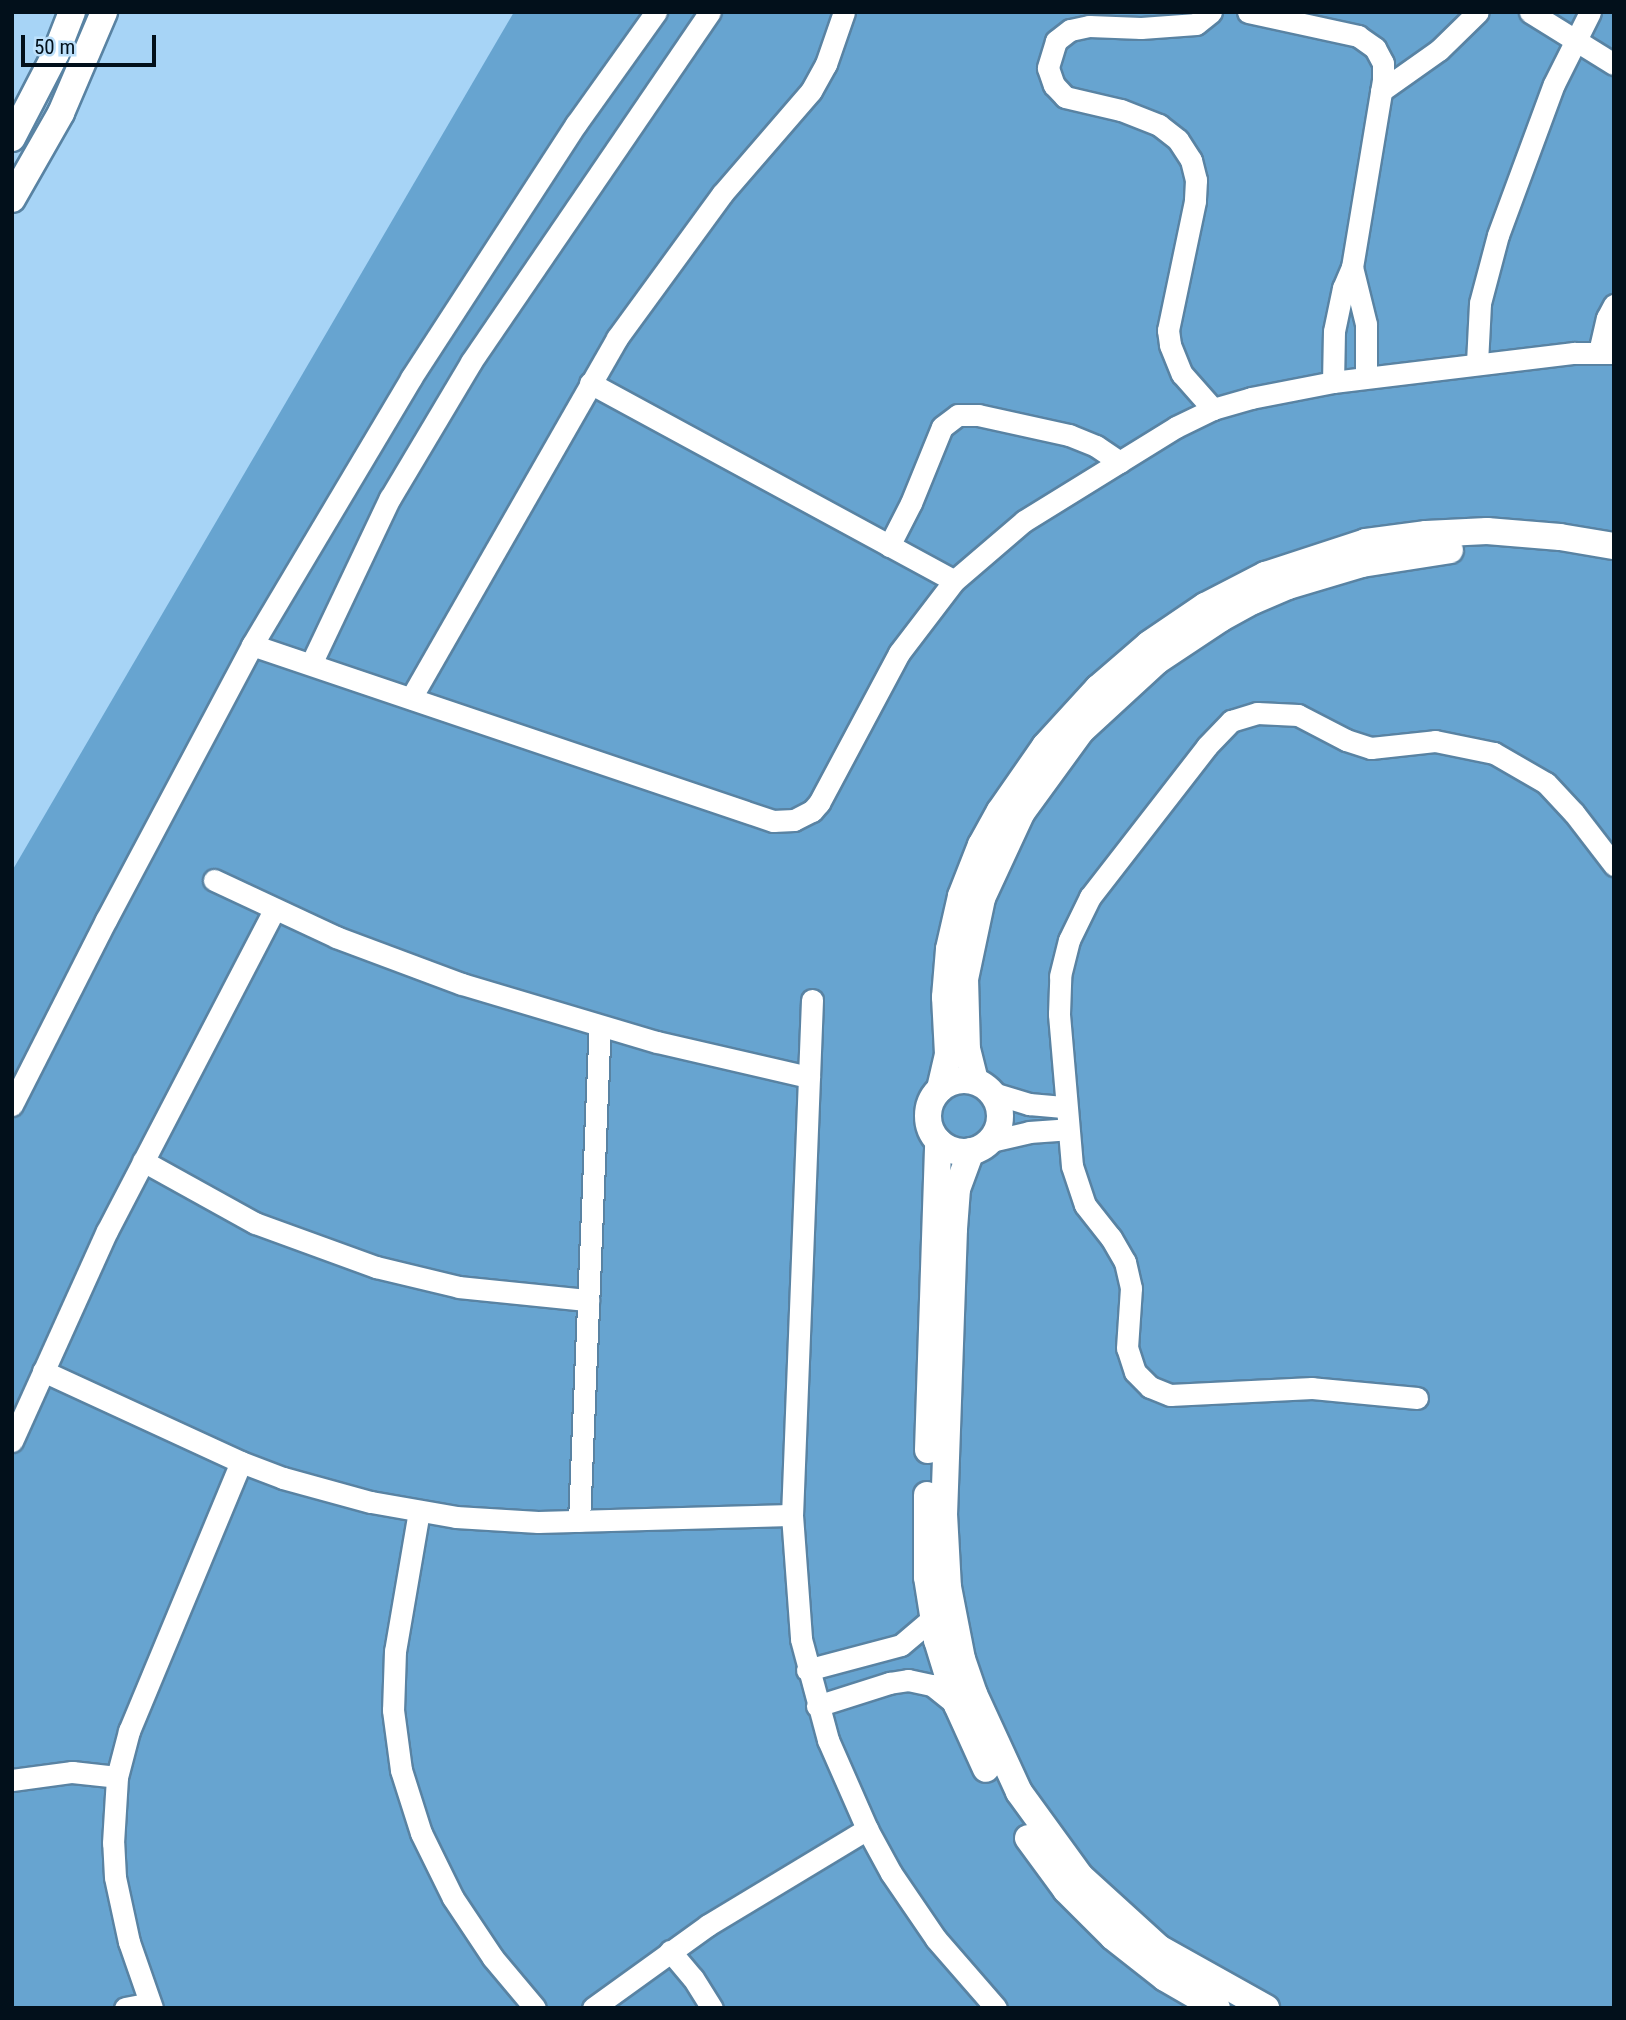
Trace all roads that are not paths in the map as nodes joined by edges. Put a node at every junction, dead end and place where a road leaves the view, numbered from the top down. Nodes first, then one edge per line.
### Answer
1 (72, 12) edge
2 (104, 12) edge
3 (656, 12) edge
4 (710, 12) edge
5 (844, 12) edge
6 (1211, 12) edge
7 (1248, 12) edge
8 (1478, 12) edge
9 (1530, 12) edge
10 (1590, 12) edge
11 (1089, 19) edge
12 (1575, 42) junction
13 (1614, 64) edge
14 (1381, 90) junction
15 (12, 138) edge
16 (12, 199) edge
17 (1352, 267) junction
18 (1614, 305) edge
19 (1606, 353) edge
20 (1477, 363) junction
21 (1366, 376) junction
22 (1333, 382) junction
23 (590, 383) junction
24 (1213, 409) junction
25 (1120, 462) junction
26 (889, 546) junction
27 (1614, 547) edge
28 (1614, 563) edge
29 (954, 581) junction
30 (252, 645) junction
31 (311, 664) junction
32 (411, 698) junction
33 (1614, 865) edge
34 (214, 880) dead end
35 (274, 910) junction
36 (812, 1000) dead end
37 (600, 1026) junction
38 (809, 1077) junction
39 (984, 1087) junction
40 (940, 1089) junction
41 (12, 1105) edge
42 (1066, 1107) junction
43 (1068, 1129) junction
44 (939, 1141) junction
45 (981, 1146) junction
46 (143, 1161) junction
47 (588, 1300) junction
48 (43, 1371) junction
49 (1417, 1398) dead end
50 (12, 1441) edge
51 (242, 1462) junction
52 (419, 1511) junction
53 (792, 1515) junction
54 (579, 1521) junction
55 (933, 1618) junction
56 (863, 1657) junction
57 (807, 1670) junction
58 (872, 1689) junction
59 (957, 1705) junction
60 (817, 1706) junction
61 (117, 1777) junction
62 (12, 1780) edge
63 (867, 1829) junction
64 (670, 1951) junction
65 (151, 2005) edge
66 (125, 2008) edge
67 (535, 2008) edge
68 (593, 2008) edge
69 (712, 2008) edge
70 (996, 2008) edge
71 (1217, 2008) edge
72 (1266, 2008) edge

1 - 15 street
2 - 16 street
3 - 30 street
4 - 31 street
5 - 23 street
6 - 11 street
7 - 14 street
8 - 14 street
9 - 12 street
10 - 12 street
11 - 24 street
12 - 13 street
12 - 20 street
14 - 17 street
17 - 21 street
17 - 22 street
18 - 19 street
19 - 20 street
20 - 21 street
21 - 22 street
22 - 24 street
23 - 26 street
23 - 32 street
24 - 25 street
25 - 26 street
25 - 29 street
26 - 29 street
27 - 40 street
28 - 39 street
29 - 32 street
30 - 31 street
30 - 41 street
31 - 32 street
33 - 42 street
34 - 35 street
35 - 37 street
35 - 46 street
36 - 38 street
37 - 38 street
37 - 47 street
38 - 53 street
39 - 40 street
39 - 42 street
39 - 45 street
40 - 44 street
42 - 43 street
43 - 45 street
43 - 49 street
44 - 45 street
44 - 55 street
45 - 72 street
46 - 47 street
46 - 48 street
47 - 54 street
48 - 50 street
48 - 51 street
51 - 52 street
51 - 61 street
52 - 54 street
52 - 67 street
53 - 54 street
53 - 57 street
55 - 56 street
55 - 59 street
56 - 57 street
56 - 58 street
57 - 60 street
58 - 59 street
58 - 60 street
59 - 71 street
60 - 63 street
61 - 62 street
61 - 65 street
63 - 64 street
63 - 70 street
64 - 68 street
64 - 69 street
65 - 66 street

